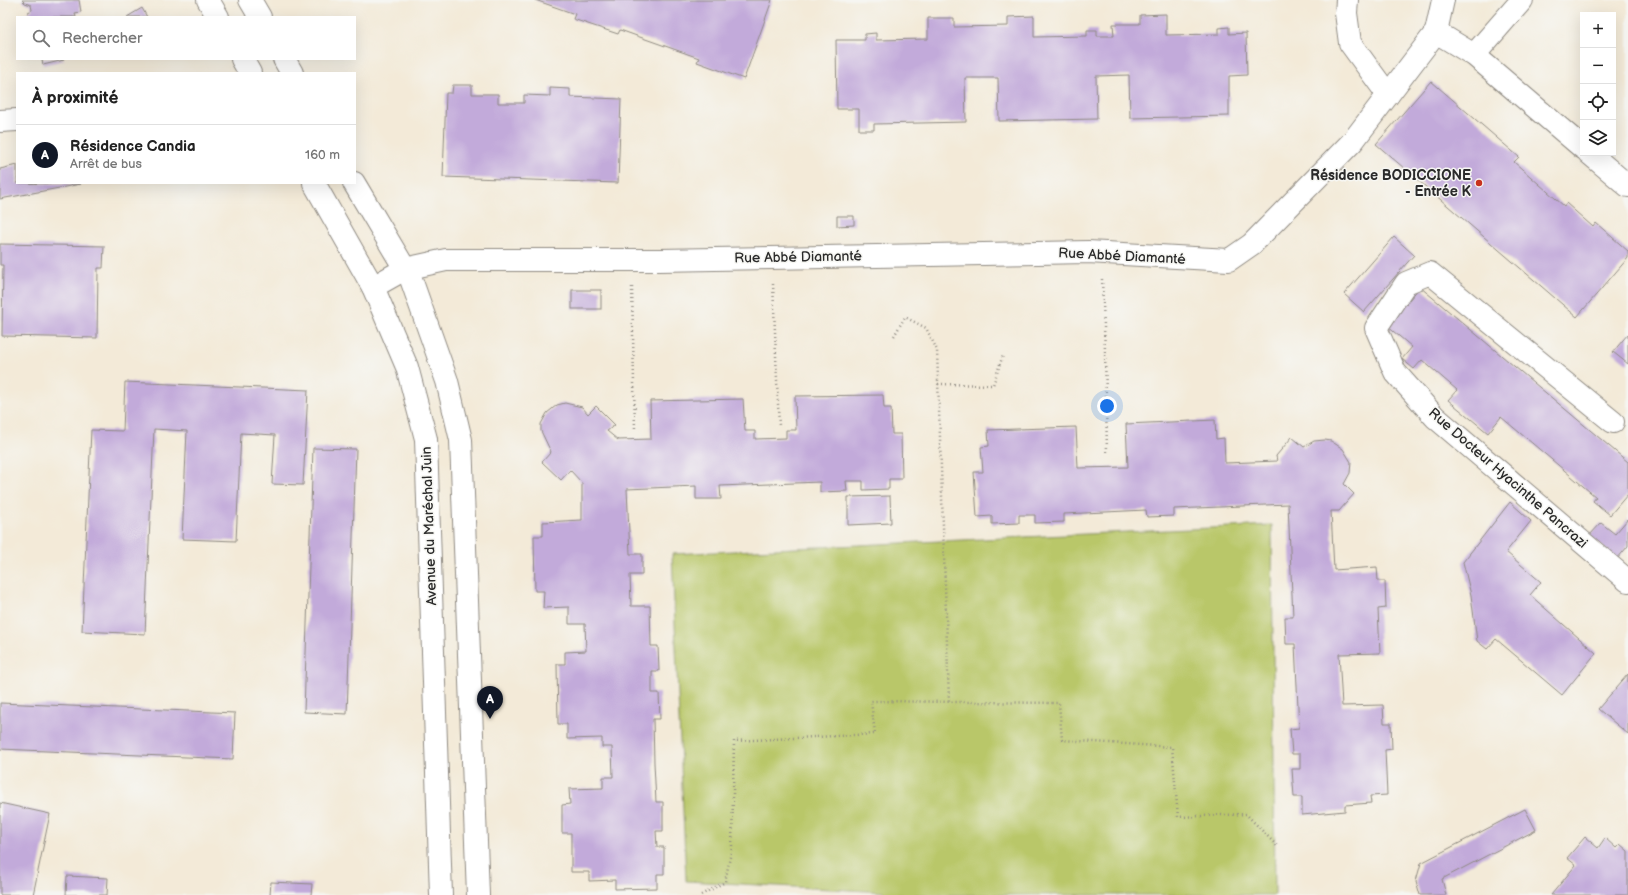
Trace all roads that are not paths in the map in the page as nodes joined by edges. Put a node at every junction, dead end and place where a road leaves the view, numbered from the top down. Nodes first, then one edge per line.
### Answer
1 (208, 0) edge
2 (250, 0) edge
3 (1346, 0) edge
4 (1443, 0) edge
5 (1522, 0) edge
6 (217, 16) edge
7 (259, 16) edge
8 (1436, 32) junction
9 (1474, 55) junction
10 (243, 60) edge
11 (285, 60) edge
12 (249, 72) edge
13 (291, 72) edge
14 (1388, 95) junction
15 (16, 120) edge
16 (0, 121) edge
17 (1580, 145) edge
18 (1593, 156) edge
19 (315, 184) edge
20 (355, 184) edge
21 (1628, 186) edge
22 (405, 269) junction
23 (373, 287) junction
24 (1613, 422) dead end
25 (1628, 582) edge
26 (441, 895) edge
27 (478, 895) edge

1 - 6 street
2 - 7 street
3 - 14 street
4 - 8 street
5 - 9 street
8 - 9 street
8 - 14 street
9 - 17 street
10 - 12 street
11 - 13 street
14 - 22 street, Rue Abbé Diamanté
15 - 16 street
18 - 21 street
19 - 23 street, Avenue du Maréchal Juin
20 - 22 street
22 - 23 street, Rue Abbé Diamanté
22 - 27 street
23 - 26 street, Avenue du Maréchal Juin
24 - 25 street, Rue Docteur Hyacinthe Pancrazi

